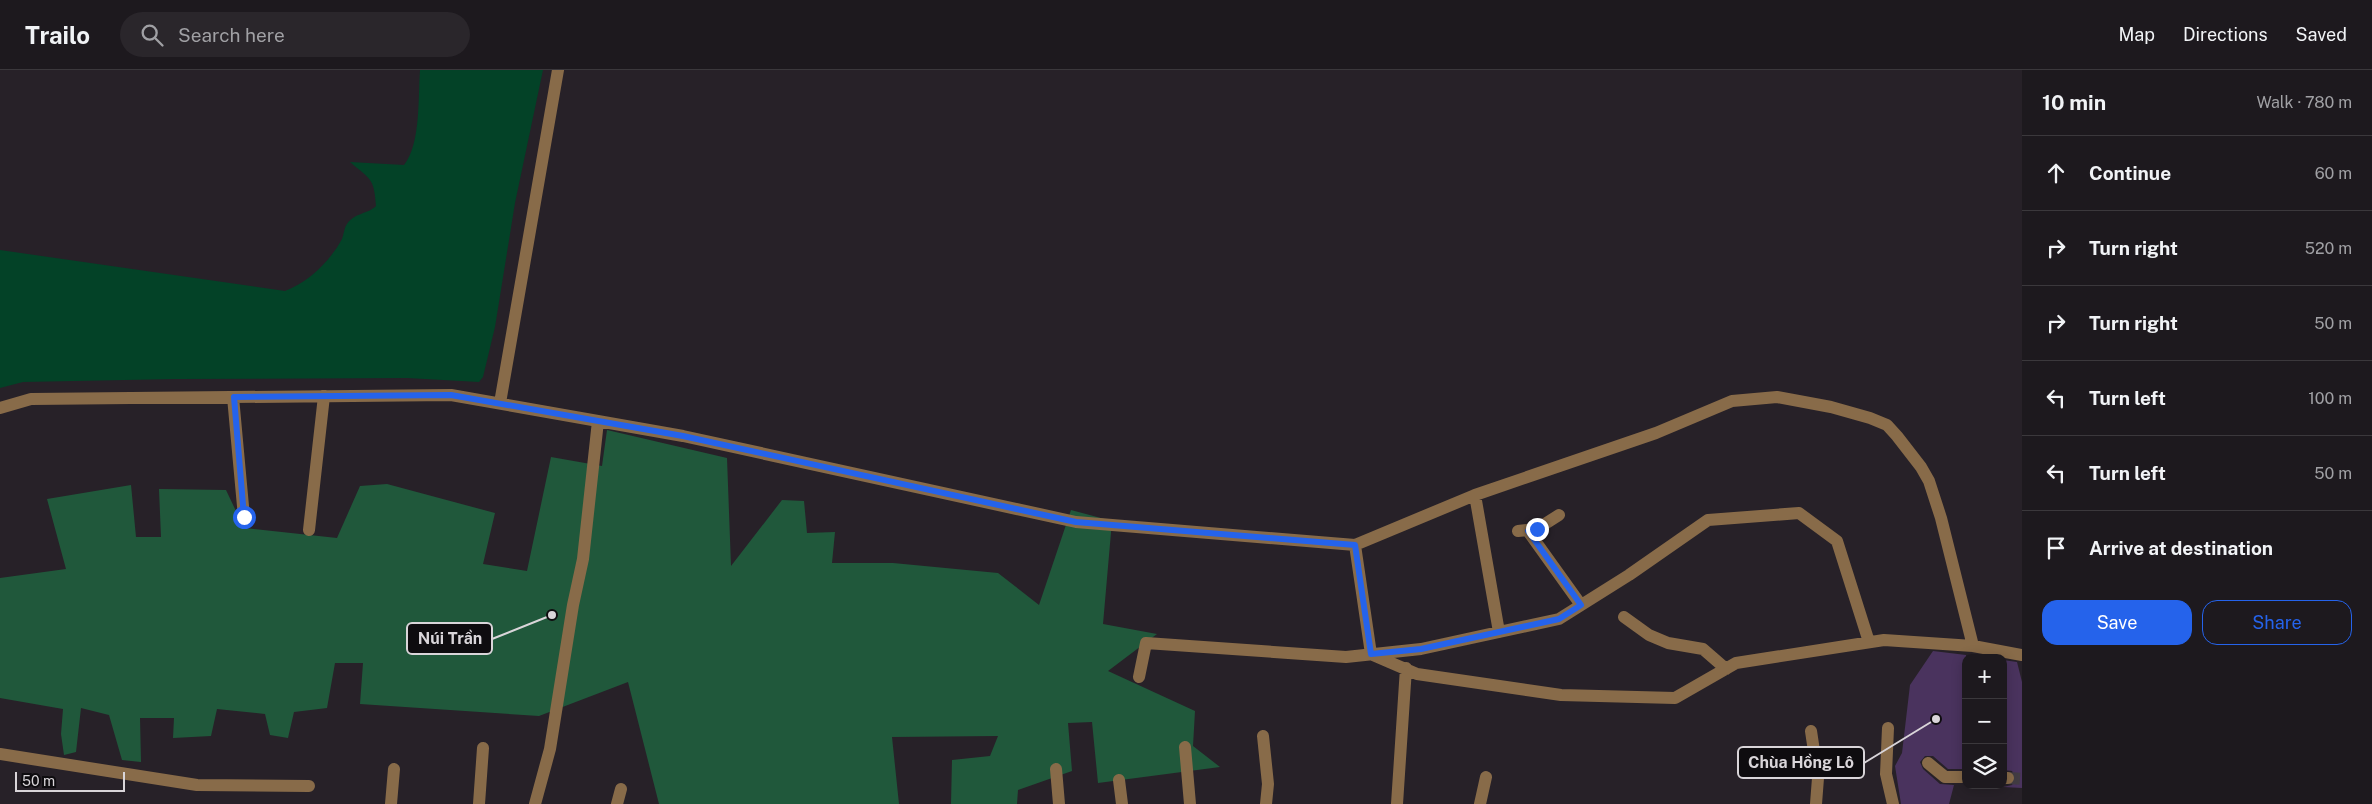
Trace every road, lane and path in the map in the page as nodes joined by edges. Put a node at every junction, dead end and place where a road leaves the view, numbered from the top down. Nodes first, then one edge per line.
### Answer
1 (558, 70) edge
2 (324, 396) junction
3 (234, 397) junction
4 (500, 403) junction
5 (0, 408) edge
6 (598, 421) junction
7 (1475, 495) junction
8 (1559, 515) dead end
9 (244, 517) dead end
10 (309, 530) dead end
11 (1355, 545) junction
12 (1581, 605) junction
13 (1624, 617) dead end
14 (1499, 632) junction
15 (1870, 642) junction
16 (1973, 646) junction
17 (1371, 654) junction
18 (2022, 655) edge
19 (1406, 668) junction
20 (1726, 669) junction
21 (1139, 677) dead end
22 (1888, 728) dead end
23 (1811, 731) dead end
24 (1263, 736) dead end
25 (1185, 747) dead end
26 (483, 748) dead end
27 (0, 754) edge
28 (1928, 763) dead end
29 (394, 769) dead end
30 (1056, 769) dead end
31 (1486, 777) dead end
32 (1962, 777) edge
33 (1119, 780) dead end
34 (308, 786) dead end
35 (621, 789) dead end
36 (391, 804) edge
37 (479, 804) edge
38 (535, 804) edge
39 (617, 804) edge
40 (1059, 804) edge
41 (1122, 804) edge
42 (1190, 804) edge
43 (1266, 804) edge
44 (1397, 804) edge
45 (1480, 804) edge
46 (1816, 804) edge
47 (1893, 804) edge

1 - 4 street
2 - 3 street
2 - 4 street
2 - 10 street
3 - 5 street
3 - 9 street
4 - 6 street
6 - 11 street
6 - 38 street
7 - 11 street
7 - 14 street
7 - 16 street
8 - 12 street
11 - 17 street
12 - 14 street
12 - 15 street
13 - 20 street
14 - 17 street
15 - 16 street
15 - 20 street
16 - 18 street
17 - 19 street
17 - 21 street
19 - 20 street
19 - 44 street
22 - 47 street
23 - 46 street
24 - 43 street
25 - 42 street
26 - 37 street
27 - 34 street
28 - 32 street
29 - 36 street
30 - 40 street
31 - 45 street
33 - 41 street
35 - 39 street

